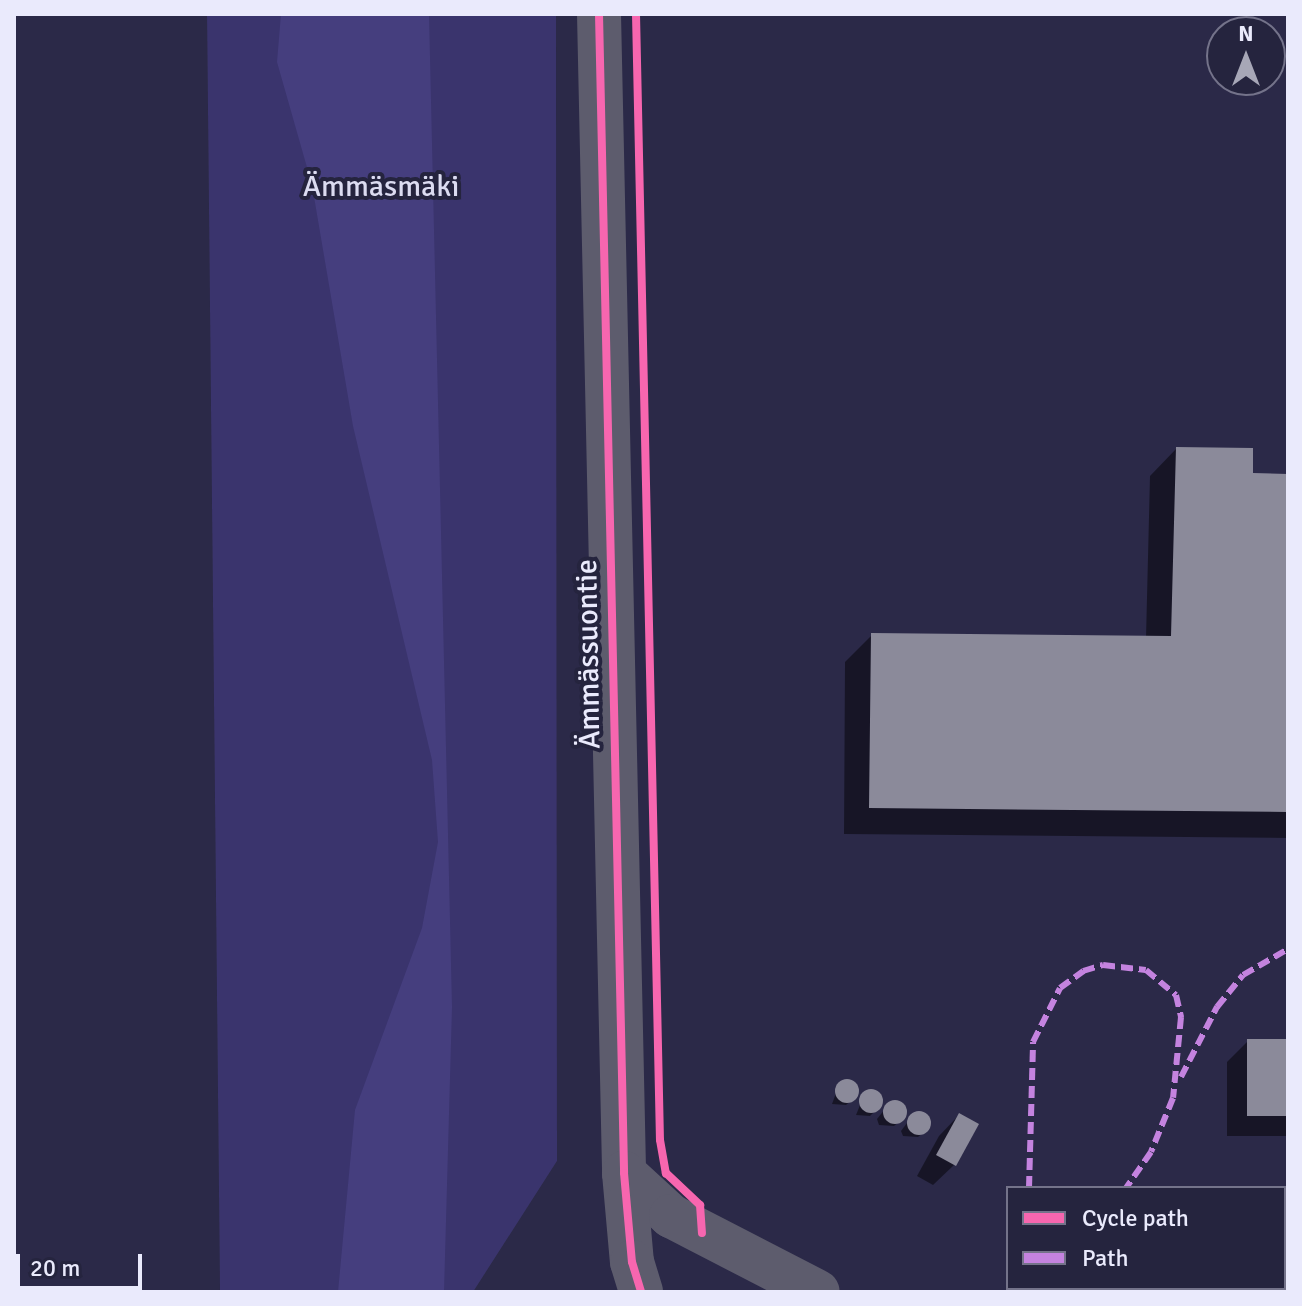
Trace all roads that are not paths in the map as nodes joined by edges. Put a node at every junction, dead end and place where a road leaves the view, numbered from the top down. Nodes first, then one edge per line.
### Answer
1 (599, 14) edge
2 (624, 1173) junction
3 (632, 1282) edge
4 (818, 1292) edge

1 - 2 street, Ämmässuontie
2 - 3 street, Ämmässuontie
2 - 4 street

